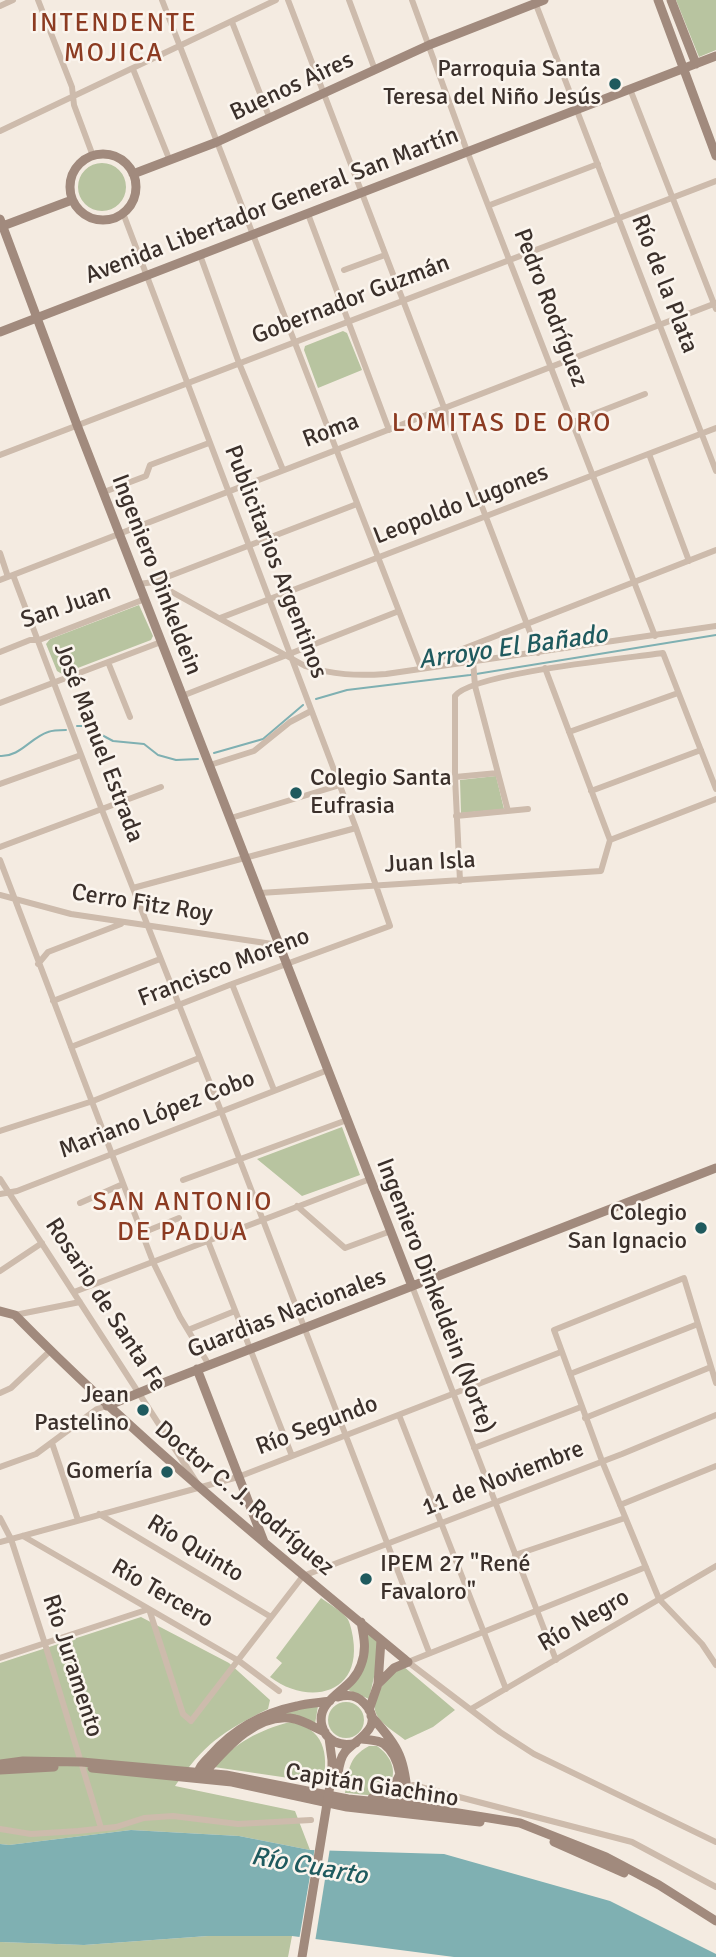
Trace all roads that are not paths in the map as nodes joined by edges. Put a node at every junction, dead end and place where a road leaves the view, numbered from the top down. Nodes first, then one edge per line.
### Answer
1 (13, 0) edge
2 (38, 0) edge
3 (162, 0) edge
4 (276, 0) edge
5 (288, 0) edge
6 (349, 0) edge
7 (412, 0) edge
8 (658, 0) edge
9 (671, 0) edge
10 (538, 1) edge
11 (0, 6) edge
12 (232, 22) junction
13 (429, 45) junction
14 (180, 47) junction
15 (716, 56) edge
16 (696, 64) junction
17 (684, 68) junction
18 (133, 69) junction
19 (375, 70) junction
20 (629, 89) junction
21 (324, 93) junction
22 (72, 96) junction
23 (577, 109) junction
24 (270, 119) junction
25 (0, 131) edge
26 (217, 142) junction
27 (467, 151) junction
28 (93, 156) junction
29 (716, 156) edge
30 (170, 161) junction
31 (598, 164) junction
32 (133, 174) junction
33 (716, 181) edge
34 (360, 193) junction
35 (672, 198) junction
36 (72, 200) junction
37 (490, 205) junction
38 (123, 213) junction
39 (308, 214) junction
40 (618, 218) junction
41 (1, 224) edge
42 (254, 234) junction
43 (385, 255) junction
44 (200, 256) junction
45 (511, 259) junction
46 (344, 270) dead end
47 (147, 276) junction
48 (402, 300) junction
49 (715, 306) edge
50 (37, 318) junction
51 (348, 321) junction
52 (660, 325) junction
53 (0, 332) edge
54 (294, 341) junction
55 (239, 363) junction
56 (551, 367) junction
57 (186, 384) junction
58 (645, 394) dead end
59 (444, 409) junction
60 (573, 422) junction
61 (77, 425) junction
62 (716, 428) edge
63 (389, 430) junction
64 (701, 434) junction
65 (209, 443) junction
66 (337, 449) junction
67 (649, 454) junction
68 (0, 455) edge
69 (283, 470) junction
70 (716, 471) edge
71 (593, 475) junction
72 (104, 492) junction
73 (229, 492) junction
74 (357, 504) junction
75 (486, 516) junction
76 (120, 534) junction
77 (250, 545) junction
78 (716, 550) edge
79 (0, 554) edge
80 (378, 558) junction
81 (689, 561) junction
82 (10, 576) junction
83 (0, 580) edge
84 (154, 582) junction
85 (634, 582) junction
86 (139, 584) junction
87 (270, 598) junction
88 (145, 599) junction
89 (399, 611) junction
90 (220, 618) junction
91 (527, 624) junction
92 (716, 626) edge
93 (655, 636) junction
94 (39, 640) junction
95 (161, 642) junction
96 (0, 652) edge
97 (538, 653) junction
98 (289, 655) junction
99 (108, 662) junction
100 (473, 665) junction
101 (424, 668) junction
102 (545, 668) junction
103 (55, 682) junction
104 (474, 682) junction
105 (678, 693) junction
106 (182, 696) junction
107 (0, 704) edge
108 (311, 710) junction
109 (130, 717) dead end
110 (569, 732) junction
111 (701, 750) junction
112 (81, 755) junction
113 (210, 765) junction
114 (498, 773) junction
115 (455, 777) junction
116 (0, 784) edge
117 (340, 785) junction
118 (162, 787) dead end
119 (716, 789) edge
120 (591, 791) junction
121 (716, 799) edge
122 (528, 809) dead end
123 (102, 810) junction
124 (508, 811) junction
125 (456, 816) junction
126 (231, 818) junction
127 (356, 828) junction
128 (610, 840) junction
129 (0, 847) edge
130 (246, 857) junction
131 (0, 860) edge
132 (2, 872) edge
133 (460, 881) junction
134 (376, 885) junction
135 (133, 888) junction
136 (260, 893) junction
137 (0, 895) edge
138 (15, 899) junction
139 (122, 923) junction
140 (147, 926) junction
141 (390, 926) joint
142 (279, 945) junction
143 (160, 959) junction
144 (38, 964) junction
145 (287, 964) junction
146 (232, 984) junction
147 (53, 1001) junction
148 (179, 1005) junction
149 (71, 1047) junction
150 (199, 1058) junction
151 (328, 1070) junction
152 (274, 1090) junction
153 (93, 1101) junction
154 (221, 1111) junction
155 (347, 1120) junction
156 (0, 1131) edge
157 (111, 1155) junction
158 (239, 1160) junction
159 (716, 1168) edge
160 (0, 1179) edge
161 (370, 1179) junction
162 (183, 1180) dead end
163 (123, 1184) junction
164 (9, 1192) junction
165 (0, 1194) edge
166 (80, 1203) dead end
167 (297, 1206) junction
168 (179, 1218) dead end
169 (262, 1220) junction
170 (391, 1231) junction
171 (142, 1233) junction
172 (208, 1241) junction
173 (42, 1244) junction
174 (153, 1262) junction
175 (0, 1271) edge
176 (412, 1286) junction
177 (74, 1292) junction
178 (80, 1302) junction
179 (0, 1311) edge
180 (234, 1311) junction
181 (15, 1315) junction
182 (698, 1324) junction
183 (304, 1327) junction
184 (188, 1330) junction
185 (250, 1348) junction
186 (50, 1351) junction
187 (561, 1352) junction
188 (209, 1365) junction
189 (711, 1367) junction
190 (197, 1370) junction
191 (570, 1374) junction
192 (716, 1383) edge
193 (139, 1392) junction
194 (0, 1393) edge
195 (452, 1394) junction
196 (107, 1406) junction
197 (582, 1407) junction
198 (399, 1415) junction
199 (716, 1415) edge
200 (585, 1418) junction
201 (345, 1436) junction
202 (52, 1443) junction
203 (474, 1448) junction
204 (292, 1456) junction
205 (602, 1461) junction
206 (716, 1466) edge
207 (0, 1467) edge
208 (238, 1477) junction
209 (200, 1489) junction
210 (495, 1503) junction
211 (620, 1505) junction
212 (99, 1514) junction
213 (0, 1518) edge
214 (625, 1518) junction
215 (78, 1520) junction
216 (440, 1524) junction
217 (23, 1536) junction
218 (10, 1539) junction
219 (0, 1542) edge
220 (265, 1544) junction
221 (387, 1544) junction
222 (515, 1555) junction
223 (716, 1566) edge
224 (646, 1567) junction
225 (303, 1576) junction
226 (659, 1599) junction
227 (149, 1609) junction
228 (537, 1610) junction
229 (271, 1617) junction
230 (361, 1622) junction
231 (483, 1630) junction
232 (381, 1640) junction
233 (45, 1644) junction
234 (429, 1652) junction
235 (0, 1658) edge
236 (556, 1660) junction
237 (239, 1661) junction
238 (408, 1662) junction
239 (716, 1665) edge
240 (377, 1684) junction
241 (506, 1689) junction
242 (279, 1691) dead end
243 (332, 1699) junction
244 (471, 1709) junction
245 (370, 1713) junction
246 (327, 1735) junction
247 (359, 1741) junction
248 (0, 1764) edge
249 (83, 1765) junction
250 (0, 1770) edge
251 (335, 1773) junction
252 (400, 1774) junction
253 (200, 1776) junction
254 (413, 1785) dead end
255 (348, 1798) junction
256 (405, 1807) junction
257 (311, 1820) dead end
258 (102, 1828) junction
259 (0, 1829) edge
260 (716, 1834) edge
261 (708, 1837) junction
262 (716, 1842) edge
263 (716, 1887) edge
264 (716, 1922) edge
265 (716, 1927) edge
266 (302, 1957) edge
267 (308, 1957) edge

1 - 11 street
2 - 22 street
3 - 14 street
4 - 12 street
5 - 21 street
6 - 19 street
7 - 13 street, Pedro Rodríguez
8 - 17 main road
9 - 16 main road
10 - 13 main road, Buenos Aires
10 - 23 street, Río de la Plata
12 - 14 street
12 - 24 street
13 - 19 main road, Buenos Aires
13 - 27 street, Pedro Rodríguez
14 - 18 street
14 - 26 street
15 - 16 main road, Avenida Libertador General San Martín
16 - 17 main road, Avenida Libertador General San Martín
17 - 20 main road, Avenida Libertador General San Martín
17 - 29 main road
18 - 22 street
18 - 30 street
19 - 21 main road, Buenos Aires
20 - 23 main road, Avenida Libertador General San Martín
20 - 35 street
21 - 24 main road, Buenos Aires
21 - 34 street
22 - 25 street
22 - 28 street
23 - 27 main road, Avenida Libertador General San Martín
23 - 31 street, Río de la Plata
24 - 26 main road, Buenos Aires
26 - 30 main road, Buenos Aires
26 - 42 street
27 - 34 main road, Avenida Libertador General San Martín
27 - 37 street, Pedro Rodríguez
28 - 32 main road
28 - 36 main road
30 - 32 main road, Buenos Aires
31 - 37 street
31 - 40 street, Río de la Plata
32 - 38 main road
33 - 35 street, Gobernador Guzmán
34 - 39 main road, Avenida Libertador General San Martín
34 - 43 street
35 - 40 street, Gobernador Guzmán
35 - 49 street
36 - 38 main road
36 - 41 main road
37 - 45 street, Pedro Rodríguez
38 - 47 street, Publicitarios Argentinos
39 - 42 main road, Avenida Libertador General San Martín
39 - 51 street
40 - 45 street, Gobernador Guzmán
40 - 52 street, Río de la Plata
41 - 50 main road, Ingeniero Dinkeldein
42 - 44 main road, Avenida Libertador General San Martín
42 - 54 street
43 - 46 street
43 - 48 street
44 - 47 main road, Avenida Libertador General San Martín
44 - 55 street
45 - 48 street, Gobernador Guzmán
45 - 56 street, Pedro Rodríguez
47 - 50 main road, Avenida Libertador General San Martín
47 - 57 street, Publicitarios Argentinos
48 - 51 street, Gobernador Guzmán
48 - 59 street
49 - 52 street, Roma
50 - 53 main road, Avenida Libertador General San Martín
50 - 61 main road, Ingeniero Dinkeldein
51 - 54 street, Gobernador Guzmán
51 - 63 street
52 - 56 street, Roma
52 - 64 street, Río de la Plata
54 - 55 street, Gobernador Guzmán
54 - 66 street
55 - 57 street, Gobernador Guzmán
55 - 69 street
56 - 59 street, Roma
56 - 60 street, Pedro Rodríguez
57 - 61 street, Gobernador Guzmán
57 - 65 street, Publicitarios Argentinos
58 - 60 street
59 - 63 street, Roma
59 - 75 street
60 - 71 street, Pedro Rodríguez
61 - 68 street, Gobernador Guzmán
61 - 72 main road, Ingeniero Dinkeldein
62 - 64 street, Leopoldo Lugones
63 - 66 street, Roma
64 - 67 street, Leopoldo Lugones
64 - 70 street, Río de la Plata
65 - 72 street
65 - 73 street, Publicitarios Argentinos
66 - 69 street, Roma
66 - 74 street
67 - 71 street, Leopoldo Lugones
67 - 81 street
69 - 73 street, Roma
71 - 75 street, Leopoldo Lugones
71 - 85 street, Pedro Rodríguez
72 - 76 main road, Ingeniero Dinkeldein
73 - 76 street, Roma
73 - 77 street, Publicitarios Argentinos
74 - 77 street, San Juan
74 - 80 street
75 - 80 street, Leopoldo Lugones
75 - 91 street
76 - 82 street, Roma
76 - 86 main road, Ingeniero Dinkeldein
77 - 84 street, San Juan
77 - 87 street, Publicitarios Argentinos
78 - 81 street
79 - 82 street, José Manuel Estrada
80 - 87 street, Leopoldo Lugones
80 - 89 street
81 - 85 street
82 - 83 street, Roma
82 - 94 street, José Manuel Estrada
84 - 86 street, San Juan
84 - 90 street
85 - 91 street
85 - 93 street, Pedro Rodríguez
86 - 88 main road, Ingeniero Dinkeldein
87 - 90 street, Leopoldo Lugones
87 - 98 street, Publicitarios Argentinos
88 - 94 street, San Juan
88 - 95 main road, Ingeniero Dinkeldein
89 - 98 street
89 - 101 street
90 - 98 street
91 - 97 street
91 - 101 street
92 - 93 street
93 - 97 street
94 - 96 street, San Juan
94 - 103 street, José Manuel Estrada
95 - 99 street
95 - 106 main road, Ingeniero Dinkeldein
97 - 100 street
98 - 101 street
98 - 106 street
98 - 108 street, Publicitarios Argentinos
99 - 103 street
99 - 109 street
100 - 101 street
100 - 104 street
102 - 104 street
102 - 105 street
102 - 110 street
103 - 107 street
103 - 112 street, José Manuel Estrada
104 - 114 street
104 - 115 street
105 - 110 street
105 - 111 street
106 - 113 main road, Ingeniero Dinkeldein
108 - 113 street
108 - 117 street, Publicitarios Argentinos
110 - 120 street
111 - 119 street
111 - 120 street
112 - 116 street
112 - 123 street, José Manuel Estrada
113 - 126 main road, Ingeniero Dinkeldein
114 - 115 street
114 - 124 street
115 - 125 street
117 - 126 street
117 - 127 street, Publicitarios Argentinos
118 - 123 street
120 - 128 street
121 - 128 street
122 - 124 street
123 - 129 street
123 - 135 street, José Manuel Estrada
124 - 125 street
125 - 133 street
126 - 130 main road, Ingeniero Dinkeldein
127 - 130 street
127 - 134 street, Publicitarios Argentinos
128 - 133 street, Juan Isla
130 - 135 street
130 - 136 main road, Ingeniero Dinkeldein
131 - 132 street
132 - 138 street
133 - 134 street, Juan Isla
134 - 136 street, Juan Isla
134 - 141 street, Publicitarios Argentinos
135 - 140 street, José Manuel Estrada
136 - 142 main road, Ingeniero Dinkeldein
137 - 138 street, Cerro Fitz Roy
138 - 139 street, Cerro Fitz Roy
138 - 144 street
139 - 140 street, Cerro Fitz Roy
139 - 144 street
140 - 142 street, Cerro Fitz Roy
140 - 143 street, José Manuel Estrada
141 - 145 street, Francisco Moreno
142 - 145 main road, Ingeniero Dinkeldein (Norte)
143 - 147 street
143 - 148 street, José Manuel Estrada
144 - 147 street
145 - 146 street, Francisco Moreno
145 - 151 main road, Ingeniero Dinkeldein (Norte)
146 - 148 street, Francisco Moreno
146 - 152 street
147 - 149 street
148 - 149 street, Francisco Moreno
148 - 150 street, José Manuel Estrada
149 - 153 street
150 - 153 street
150 - 154 street, José Manuel Estrada
151 - 152 street, Mariano López Cobo
151 - 155 main road, Ingeniero Dinkeldein (Norte)
152 - 154 street, Mariano López Cobo
153 - 156 street
153 - 157 street
154 - 157 street, Mariano López Cobo
154 - 158 street, José Manuel Estrada
155 - 158 street
155 - 161 main road, Ingeniero Dinkeldein (Norte)
157 - 163 street
157 - 164 street, Mariano López Cobo
158 - 162 street
158 - 169 street, José Manuel Estrada
159 - 176 main road, Guardias Nacionales
160 - 164 street, Rosario de Santa Fe
161 - 167 street
161 - 170 main road, Ingeniero Dinkeldein (Norte)
163 - 166 street
163 - 171 street
164 - 165 street, Mariano López Cobo
164 - 173 street, Rosario de Santa Fe
167 - 169 street
167 - 170 street
168 - 171 street
169 - 172 street
169 - 183 street, José Manuel Estrada
170 - 176 main road, Ingeniero Dinkeldein (Norte)
171 - 174 street
172 - 174 street
172 - 180 street
173 - 175 street
173 - 177 street, Rosario de Santa Fe
174 - 177 street
174 - 184 street
176 - 183 main road, Guardias Nacionales
176 - 195 street, Ingeniero Dinkeldein (Norte)
177 - 178 street, Rosario de Santa Fe
178 - 181 street
178 - 193 street, Rosario de Santa Fe
179 - 181 main road
180 - 184 street
180 - 185 street
181 - 186 main road, Doctor C. J. Rodríguez
182 - 187 street
182 - 189 street
182 - 191 street
183 - 185 main road, Guardias Nacionales
183 - 201 street, José Manuel Estrada
184 - 188 street
185 - 188 main road, Guardias Nacionales
185 - 204 street
186 - 194 street
186 - 196 main road, Doctor C. J. Rodríguez
187 - 191 street
187 - 195 street, Río Segundo
188 - 190 main road, Guardias Nacionales
189 - 192 street
189 - 200 street
190 - 193 main road, Guardias Nacionales
190 - 208 main road
191 - 197 street
193 - 196 main road, Guardias Nacionales
193 - 209 street, Rosario de Santa Fe
195 - 198 street, Río Segundo
195 - 203 street, Ingeniero Dinkeldein (Norte)
196 - 202 street
196 - 209 main road, Doctor C. J. Rodríguez
197 - 200 street
197 - 203 street
198 - 201 street, Río Segundo
198 - 216 street
199 - 205 street, 11 de Noviembre
200 - 205 street
201 - 204 street, Río Segundo
201 - 221 street, José Manuel Estrada
202 - 207 street
202 - 215 street
203 - 210 street, Ingeniero Dinkeldein (Norte)
204 - 208 street, Río Segundo
205 - 210 street, 11 de Noviembre
205 - 211 street
206 - 211 street
208 - 209 street, Río Segundo
208 - 220 main road
209 - 212 street, Río Segundo
209 - 220 main road, Doctor C. J. Rodríguez
210 - 216 street, 11 de Noviembre
210 - 222 street, Ingeniero Dinkeldein (Norte)
211 - 214 street
212 - 215 street, Río Segundo
212 - 229 street, Río Quinto
213 - 218 street, Río Juramento
214 - 222 street
214 - 224 street
215 - 217 street, Río Segundo
216 - 221 street, 11 de Noviembre
216 - 231 street
217 - 218 street, Río Segundo
217 - 227 street, Río Tercero
218 - 219 street, Río Segundo
218 - 233 street, Río Juramento
220 - 225 main road, Doctor C. J. Rodríguez
221 - 225 street, 11 de Noviembre
221 - 234 street, José Manuel Estrada
222 - 228 street, Ingeniero Dinkeldein (Norte)
223 - 226 street, Río Negro
224 - 226 street
224 - 228 street
225 - 229 street
225 - 230 main road, Doctor C. J. Rodríguez
226 - 236 street, Río Negro
226 - 239 street
227 - 233 street
227 - 237 street, Río Tercero
227 - 237 street
228 - 231 street
228 - 236 street, Ingeniero Dinkeldein (Norte)
229 - 237 street
230 - 232 main road, Doctor C. J. Rodríguez
230 - 243 main road
231 - 234 street
231 - 241 street
232 - 238 main road, Doctor C. J. Rodríguez
232 - 240 main road
233 - 235 street
233 - 249 street, Río Juramento
234 - 238 street
236 - 241 street, Río Negro
237 - 242 street, Río Tercero
238 - 240 main road
238 - 244 street, Doctor C. J. Rodríguez
240 - 245 main road
241 - 244 street, Río Negro
243 - 245 main road
243 - 246 main road
243 - 253 main road
244 - 261 street, Doctor C. J. Rodríguez
245 - 247 main road
245 - 256 main road
246 - 247 main road
246 - 251 main road
246 - 253 main road
247 - 251 main road
247 - 252 main road
248 - 249 main road, Capitán Giachino
249 - 250 main road, Capitán Giachino
249 - 253 main road, Capitán Giachino
249 - 258 street, Río Juramento
251 - 266 main road, bridge
251 - 267 main road
252 - 255 main road
252 - 256 main road
253 - 255 main road, Capitán Giachino
253 - 256 main road, Capitán Giachino
254 - 263 street
255 - 256 main road, Capitán Giachino
256 - 264 main road
256 - 265 main road, Capitán Giachino
257 - 258 street
258 - 259 street
260 - 261 street
261 - 262 street, Doctor C. J. Rodríguez

